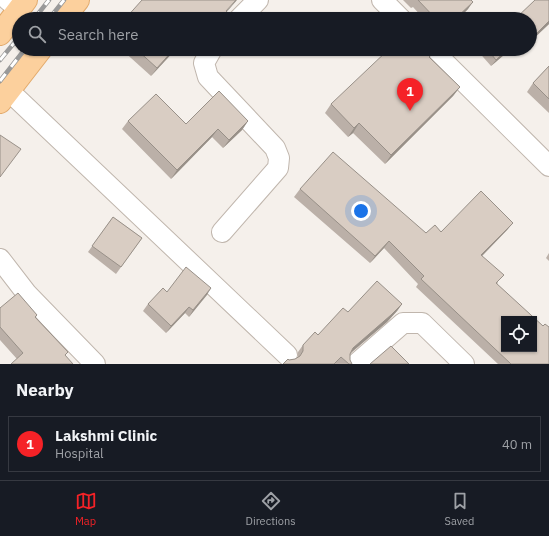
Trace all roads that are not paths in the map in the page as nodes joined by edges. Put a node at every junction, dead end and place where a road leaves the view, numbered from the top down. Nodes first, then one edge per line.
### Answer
1 (78, 0) edge
2 (258, 0) edge
3 (382, 0) edge
4 (18, 3) edge
5 (13, 12) edge
6 (69, 12) edge
7 (246, 12) edge
8 (394, 12) edge
9 (12, 13) edge
10 (0, 34) edge
11 (36, 56) edge
12 (208, 56) edge
13 (438, 56) edge
14 (4, 97) edge
15 (549, 166) edge
16 (222, 232) dead end
17 (0, 259) edge
18 (287, 355) dead end
19 (95, 364) edge
20 (356, 364) edge
21 (464, 364) edge

1 - 6 main road
2 - 7 street
3 - 8 street
4 - 5 main road
9 - 10 main road
11 - 14 main road
12 - 16 street
13 - 15 street
14 - 18 street
17 - 19 street
20 - 21 street

